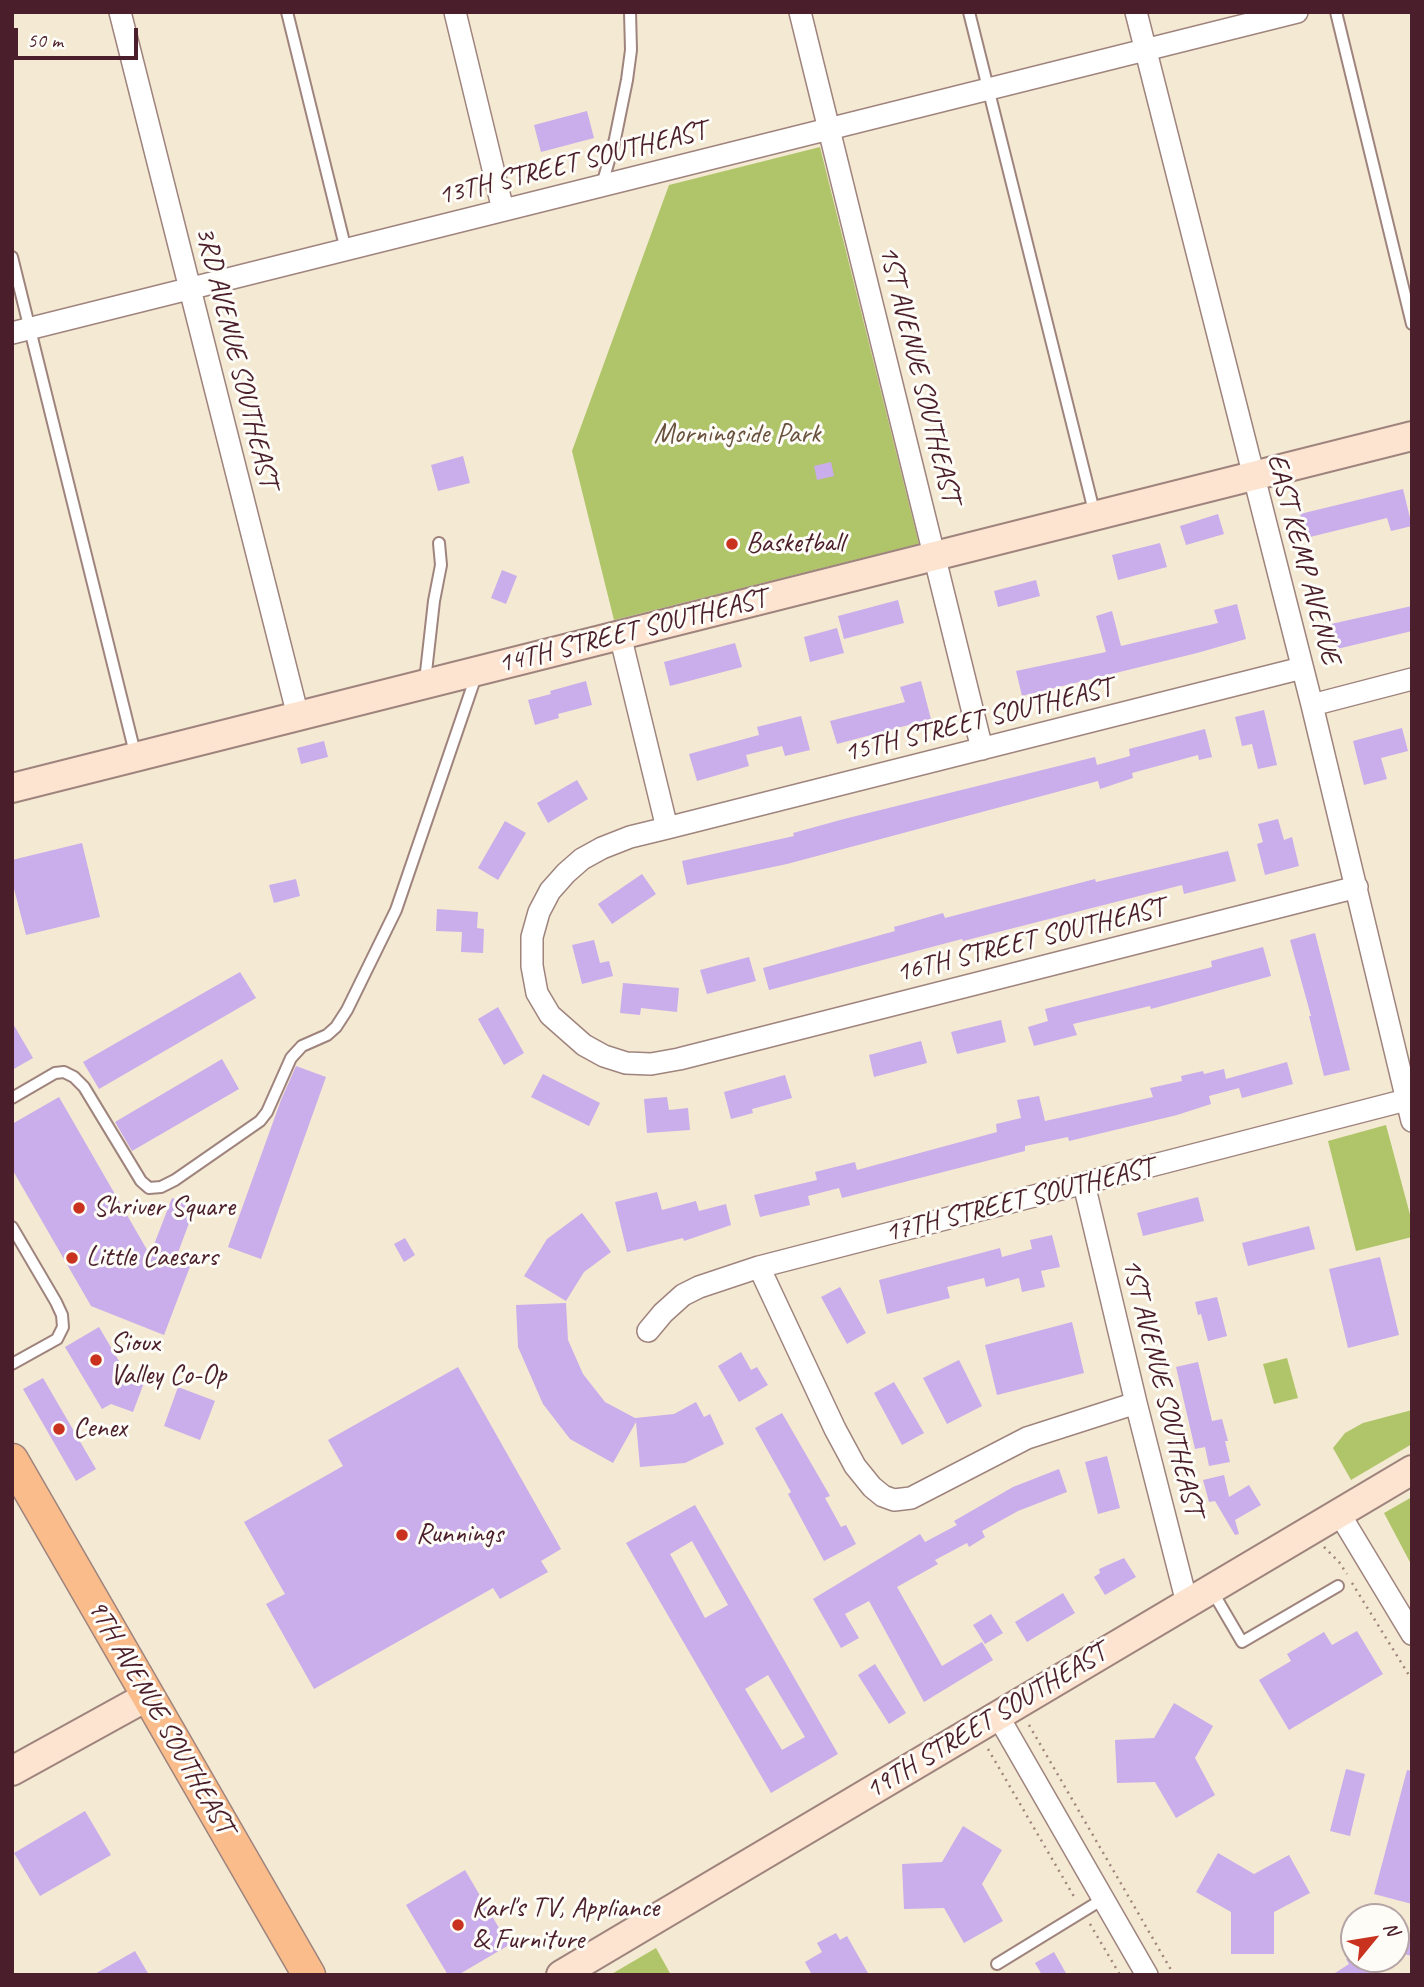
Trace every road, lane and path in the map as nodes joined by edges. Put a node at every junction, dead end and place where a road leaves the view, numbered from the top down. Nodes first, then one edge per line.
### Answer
1 (120, 12) edge
2 (287, 12) edge
3 (455, 12) edge
4 (629, 12) edge
5 (800, 12) edge
6 (970, 12) edge
7 (1136, 12) edge
8 (1297, 12) edge
9 (1336, 12) edge
10 (1145, 49) junction
11 (990, 90) junction
12 (830, 128) junction
13 (602, 185) junction
14 (503, 210) junction
15 (346, 250) junction
16 (12, 257) edge
17 (190, 289) junction
18 (1412, 324) edge
19 (21, 331) edge
20 (1412, 436) edge
21 (1252, 475) junction
22 (1095, 515) junction
23 (439, 543) dead end
24 (935, 555) junction
25 (620, 635) junction
26 (1302, 668) junction
27 (477, 671) junction
28 (1412, 679) edge
29 (425, 684) junction
30 (1312, 705) junction
31 (298, 716) junction
32 (982, 749) junction
33 (136, 757) junction
34 (12, 788) edge
35 (667, 828) junction
36 (1357, 887) junction
37 (532, 966) joint
38 (12, 1098) edge
39 (1406, 1100) junction
40 (1412, 1121) edge
41 (1084, 1184) junction
42 (12, 1227) edge
43 (759, 1268) junction
44 (648, 1331) dead end
45 (12, 1348) edge
46 (16, 1362) edge
47 (1136, 1404) junction
48 (12, 1460) edge
49 (1412, 1470) edge
50 (1339, 1513) junction
51 (1322, 1545) dead end
52 (1338, 1586) dead end
53 (1211, 1589) junction
54 (1187, 1603) junction
55 (1412, 1634) edge
56 (1412, 1680) edge
57 (148, 1696) junction
58 (998, 1716) junction
59 (1026, 1719) dead end
60 (985, 1743) dead end
61 (12, 1771) edge
62 (1103, 1899) junction
63 (1083, 1911) junction
64 (998, 1964) dead end
65 (309, 1975) edge
66 (561, 1975) edge
67 (1120, 1975) edge
68 (1147, 1975) edge
69 (1174, 1975) edge

1 - 17 street, 3RD AVENUE SOUTHEAST
2 - 15 lane
3 - 14 street
4 - 13 lane
5 - 12 street, 1ST AVENUE SOUTHEAST
6 - 11 lane
7 - 10 street, EAST KEMP AVENUE
8 - 10 street, 13TH STREET SOUTHEAST
9 - 18 lane
10 - 11 street, 13TH STREET SOUTHEAST
10 - 21 street, EAST KEMP AVENUE
11 - 12 street, 13TH STREET SOUTHEAST
11 - 22 lane
12 - 13 street, 13TH STREET SOUTHEAST
12 - 24 street, 1ST AVENUE SOUTHEAST
13 - 14 street, 13TH STREET SOUTHEAST
14 - 15 street, 13TH STREET SOUTHEAST
15 - 17 street, 13TH STREET SOUTHEAST
16 - 19 lane
17 - 19 street, 13TH STREET SOUTHEAST
17 - 31 street, 3RD AVENUE SOUTHEAST
19 - 33 lane
20 - 21 street, 14TH STREET SOUTHEAST
21 - 22 street, 14TH STREET SOUTHEAST
21 - 26 street, EAST KEMP AVENUE
22 - 24 street, 14TH STREET SOUTHEAST
23 - 29 lane
24 - 25 street, 14TH STREET SOUTHEAST
24 - 32 street, 1ST AVENUE SOUTHEAST
25 - 27 street, 14TH STREET SOUTHEAST
25 - 35 street
26 - 30 street, EAST KEMP AVENUE
26 - 32 street, 15TH STREET SOUTHEAST
27 - 29 street, 14TH STREET SOUTHEAST
27 - 38 lane
28 - 30 street
29 - 31 street, 14TH STREET SOUTHEAST
30 - 36 street, EAST KEMP AVENUE
31 - 33 street, 14TH STREET SOUTHEAST
32 - 35 street, 15TH STREET SOUTHEAST
33 - 34 street, 14TH STREET SOUTHEAST
35 - 37 street, 15TH STREET SOUTHEAST
36 - 37 street, 16TH STREET SOUTHEAST
36 - 39 street, EAST KEMP AVENUE
39 - 40 street, EAST KEMP AVENUE
39 - 41 street, 17TH STREET SOUTHEAST
41 - 43 street, 17TH STREET SOUTHEAST
41 - 47 street, 1ST AVENUE SOUTHEAST
42 - 46 lane
43 - 44 street, 17TH STREET SOUTHEAST
43 - 47 street
45 - 46 lane
47 - 54 street, 1ST AVENUE SOUTHEAST
48 - 57 main road, 9TH AVENUE SOUTHEAST
49 - 50 street, 19TH STREET SOUTHEAST
50 - 53 street, 19TH STREET SOUTHEAST
50 - 55 street
51 - 56 path
52 - 53 lane
53 - 54 street, 19TH STREET SOUTHEAST
54 - 58 street, 19TH STREET SOUTHEAST
57 - 61 street
57 - 65 main road, 9TH AVENUE SOUTHEAST
58 - 62 street
58 - 66 street, 19TH STREET SOUTHEAST
59 - 69 path
60 - 63 path
62 - 63 lane
62 - 68 street
63 - 64 lane
63 - 67 path

